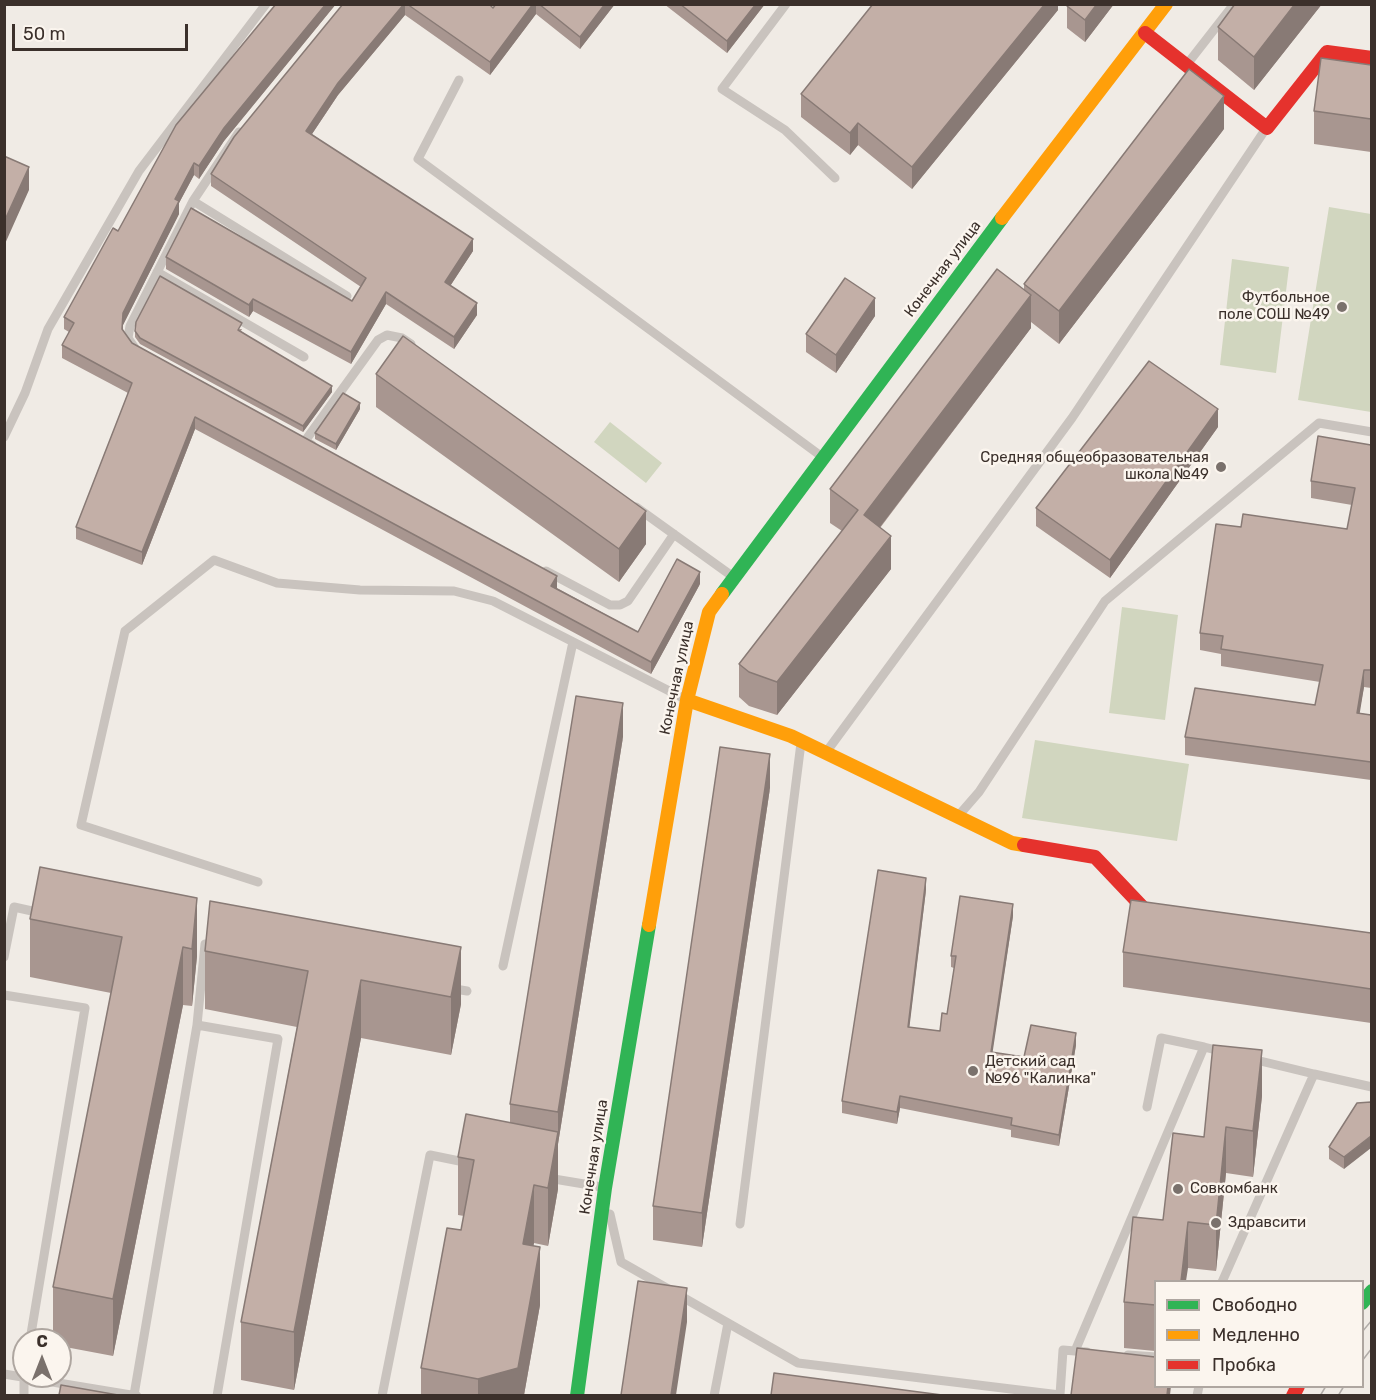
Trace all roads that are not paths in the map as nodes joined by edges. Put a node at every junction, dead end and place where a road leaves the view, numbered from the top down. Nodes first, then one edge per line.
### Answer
1 (266, 4) edge
2 (786, 4) edge
3 (1166, 4) edge
4 (1234, 4) edge
5 (1145, 33) junction
6 (1371, 58) edge
7 (1186, 65) junction
8 (459, 80) dead end
9 (243, 127) edge
10 (1267, 128) junction
11 (835, 178) dead end
12 (193, 201) junction
13 (157, 272) junction
14 (347, 296) edge
15 (421, 352) edge
16 (145, 355) edge
17 (303, 357) dead end
18 (1371, 432) edge
19 (295, 436) edge
20 (4, 437) edge
21 (305, 441) junction
22 (326, 452) edge
23 (823, 457) junction
24 (625, 499) edge
25 (674, 534) junction
26 (536, 565) edge
27 (734, 577) junction
28 (573, 642) junction
29 (687, 700) junction
30 (801, 741) junction
31 (825, 752) junction
32 (957, 817) junction
33 (258, 882) dead end
34 (48, 914) edge
35 (1185, 920) edge
36 (194, 942) edge
37 (205, 944) junction
38 (228, 948) edge
39 (4, 957) edge
40 (503, 966) dead end
41 (433, 985) edge
42 (468, 991) dead end
43 (4, 996) edge
44 (197, 1025) junction
45 (1204, 1047) junction
46 (1314, 1074) junction
47 (1371, 1087) edge
48 (1147, 1107) dead end
49 (485, 1166) edge
50 (539, 1176) edge
51 (605, 1188) junction
52 (740, 1224) dead end
53 (1222, 1280) edge
54 (728, 1323) junction
55 (32, 1328) edge
56 (1075, 1351) junction
57 (1098, 1353) edge
58 (1121, 1354) edge
59 (1154, 1356) edge
60 (72, 1385) edge
61 (135, 1395) edge
62 (217, 1395) edge
63 (382, 1395) edge
64 (577, 1395) edge
65 (714, 1395) edge

1 - 20 lane
2 - 11 lane
3 - 5 street, Конечная улица
4 - 7 lane
5 - 7 street
5 - 23 street, Конечная улица
6 - 10 street
7 - 10 street
8 - 23 lane
9 - 12 lane
10 - 31 lane
12 - 13 lane
12 - 14 lane
13 - 16 lane
13 - 17 lane
15 - 21 lane
18 - 32 lane
19 - 21 lane
21 - 22 lane
23 - 27 street, Конечная улица
24 - 25 lane
25 - 26 lane
25 - 27 lane
27 - 29 street, Конечная улица
28 - 29 lane
28 - 33 lane
28 - 40 lane
29 - 30 street
29 - 51 street, Конечная улица
30 - 31 street
30 - 52 lane
31 - 32 street
32 - 35 street
34 - 39 lane
36 - 37 lane
37 - 38 lane
37 - 44 lane
41 - 42 lane
43 - 55 lane
44 - 61 lane
44 - 62 lane
45 - 46 lane
45 - 48 lane
45 - 56 lane
46 - 47 lane
46 - 53 lane
49 - 63 lane
50 - 51 lane
51 - 54 lane
51 - 64 street, Конечная улица
54 - 56 lane
54 - 65 lane
56 - 57 lane
58 - 59 lane
60 - 61 lane

